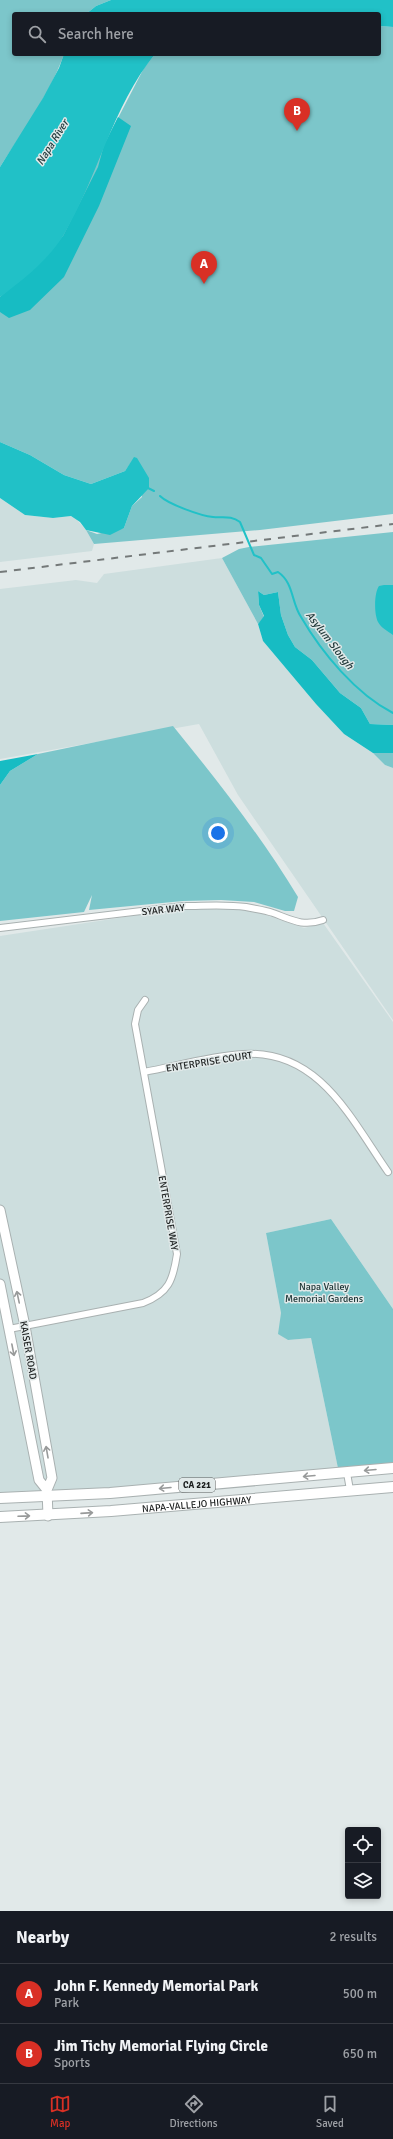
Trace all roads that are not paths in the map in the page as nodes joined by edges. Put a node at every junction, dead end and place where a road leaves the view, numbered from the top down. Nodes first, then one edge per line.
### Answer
1 (323, 920) dead end
2 (0, 928) edge
3 (145, 1000) dead end
4 (144, 1072) junction
5 (388, 1172) dead end
6 (0, 1210) edge
7 (0, 1284) edge
8 (25, 1326) junction
9 (9, 1329) junction
10 (393, 1468) edge
11 (347, 1472) junction
12 (393, 1487) edge
13 (350, 1490) junction
14 (47, 1493) junction
15 (0, 1498) edge
16 (48, 1516) junction
17 (0, 1517) edge

1 - 2 street, SYAR WAY
3 - 4 street, ENTERPRISE WAY
4 - 5 street, ENTERPRISE COURT
4 - 8 street, ENTERPRISE WAY
8 -> 6 street, KAISER ROAD
7 - 9 street, KAISER ROAD
8 - 9 street, ENTERPRISE WAY
14 -> 8 street, KAISER ROAD
9 -> 14 street, KAISER ROAD
10 -> 11 main road, NAPA-VALLEJO HIGHWAY / CA 221
11 - 13 street
11 -> 14 main road, NAPA-VALLEJO HIGHWAY / CA 221
12 - 13 main road, NAPA-VALLEJO HIGHWAY / CA 221
16 -> 13 main road, NAPA-VALLEJO HIGHWAY / CA 221
14 - 15 main road, NAPA-VALLEJO HIGHWAY / CA 221
14 - 16 street, KAISER ROAD
17 -> 16 main road, NAPA-VALLEJO HIGHWAY / CA 221

